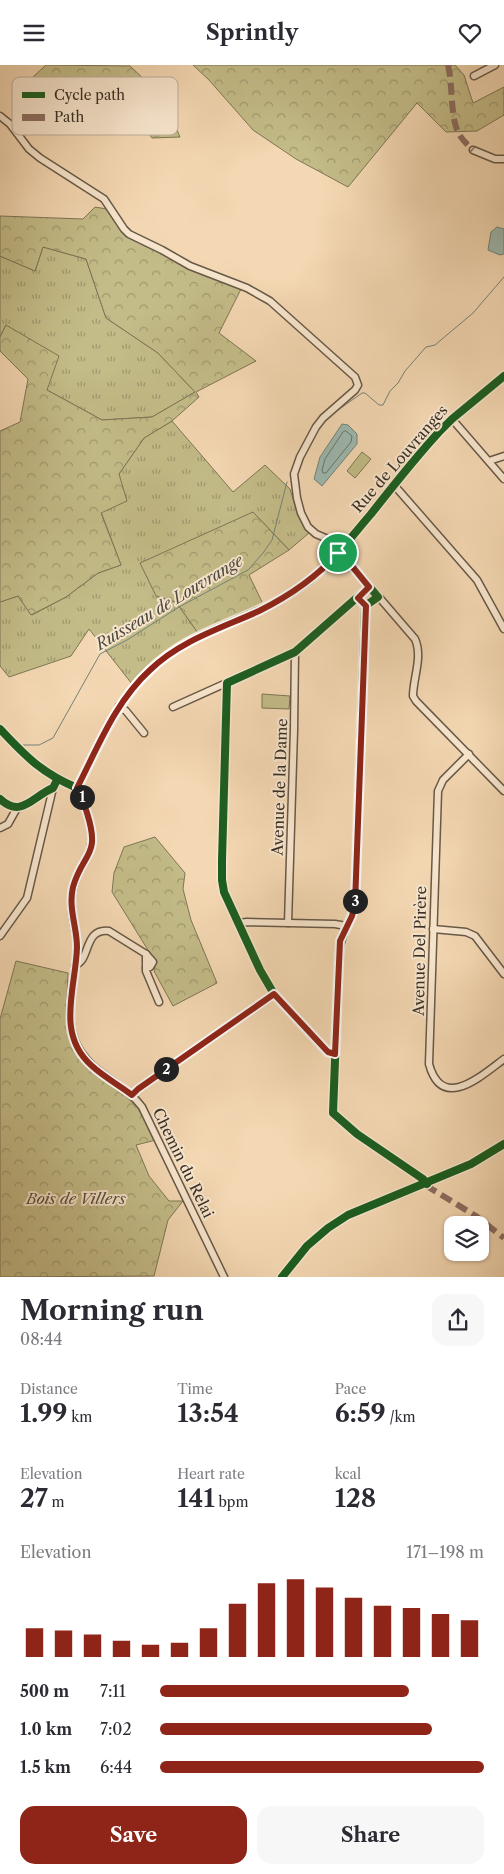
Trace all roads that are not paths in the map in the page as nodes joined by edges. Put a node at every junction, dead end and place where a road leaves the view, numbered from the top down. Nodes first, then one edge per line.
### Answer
1 (496, 65) edge
2 (474, 76) dead end
3 (0, 116) edge
4 (12, 128) edge
5 (18, 135) edge
6 (473, 150) dead end
7 (504, 159) edge
8 (504, 376) edge
9 (452, 419) junction
10 (504, 456) edge
11 (488, 461) junction
12 (504, 479) edge
13 (394, 485) junction
14 (344, 546) junction
15 (338, 553) junction
16 (369, 587) junction
17 (378, 597) junction
18 (358, 598) junction
19 (366, 606) junction
20 (504, 627) edge
21 (295, 652) junction
22 (227, 683) junction
23 (119, 706) junction
24 (173, 707) dead end
25 (0, 729) edge
26 (144, 733) dead end
27 (469, 754) junction
28 (57, 780) junction
29 (53, 788) junction
30 (77, 788) junction
31 (504, 791) edge
32 (0, 799) edge
33 (17, 808) junction
34 (0, 828) edge
35 (238, 923) junction
36 (288, 923) junction
37 (346, 926) junction
38 (433, 929) junction
39 (0, 936) edge
40 (75, 965) junction
41 (504, 974) edge
42 (274, 994) junction
43 (159, 1002) dead end
44 (335, 1054) junction
45 (504, 1059) edge
46 (132, 1095) junction
47 (504, 1144) edge
48 (427, 1184) junction
49 (224, 1277) edge
50 (282, 1277) edge

1 - 2 street
3 - 4 street
5 - 14 street
6 - 7 street
8 - 9 street, Rue de Louvranges
9 - 11 street
9 - 13 street, Rue de Louvranges
10 - 11 street
11 - 12 street
13 - 14 street, Rue de Louvranges
13 - 20 street
14 - 15 street, Rue de Louvranges
15 - 16 street
15 - 23 street, Rue de Louvranges
16 - 17 street
16 - 18 street
17 - 19 street
17 - 27 street
18 - 19 street
18 - 21 street
19 - 37 street
21 - 22 street
21 - 36 street, Avenue de la Dame
22 - 24 street
22 - 35 street
23 - 26 street
23 - 30 street, Rue de Louvranges
25 - 28 street
27 - 31 street
27 - 38 street, Avenue Del Pirère
28 - 29 street
28 - 30 street
29 - 33 street
29 - 39 street
30 - 40 street, Chemin du Relai
32 - 33 street
33 - 34 street
35 - 36 street
35 - 42 street
36 - 37 street
37 - 44 street
38 - 41 street
38 - 45 street, Avenue Del Pirère
40 - 43 street, Chemin du Relai
40 - 46 street, Chemin du Relai
42 - 44 street
42 - 46 street
44 - 48 street
46 - 49 street, Chemin du Relai
47 - 48 street
48 - 50 street

